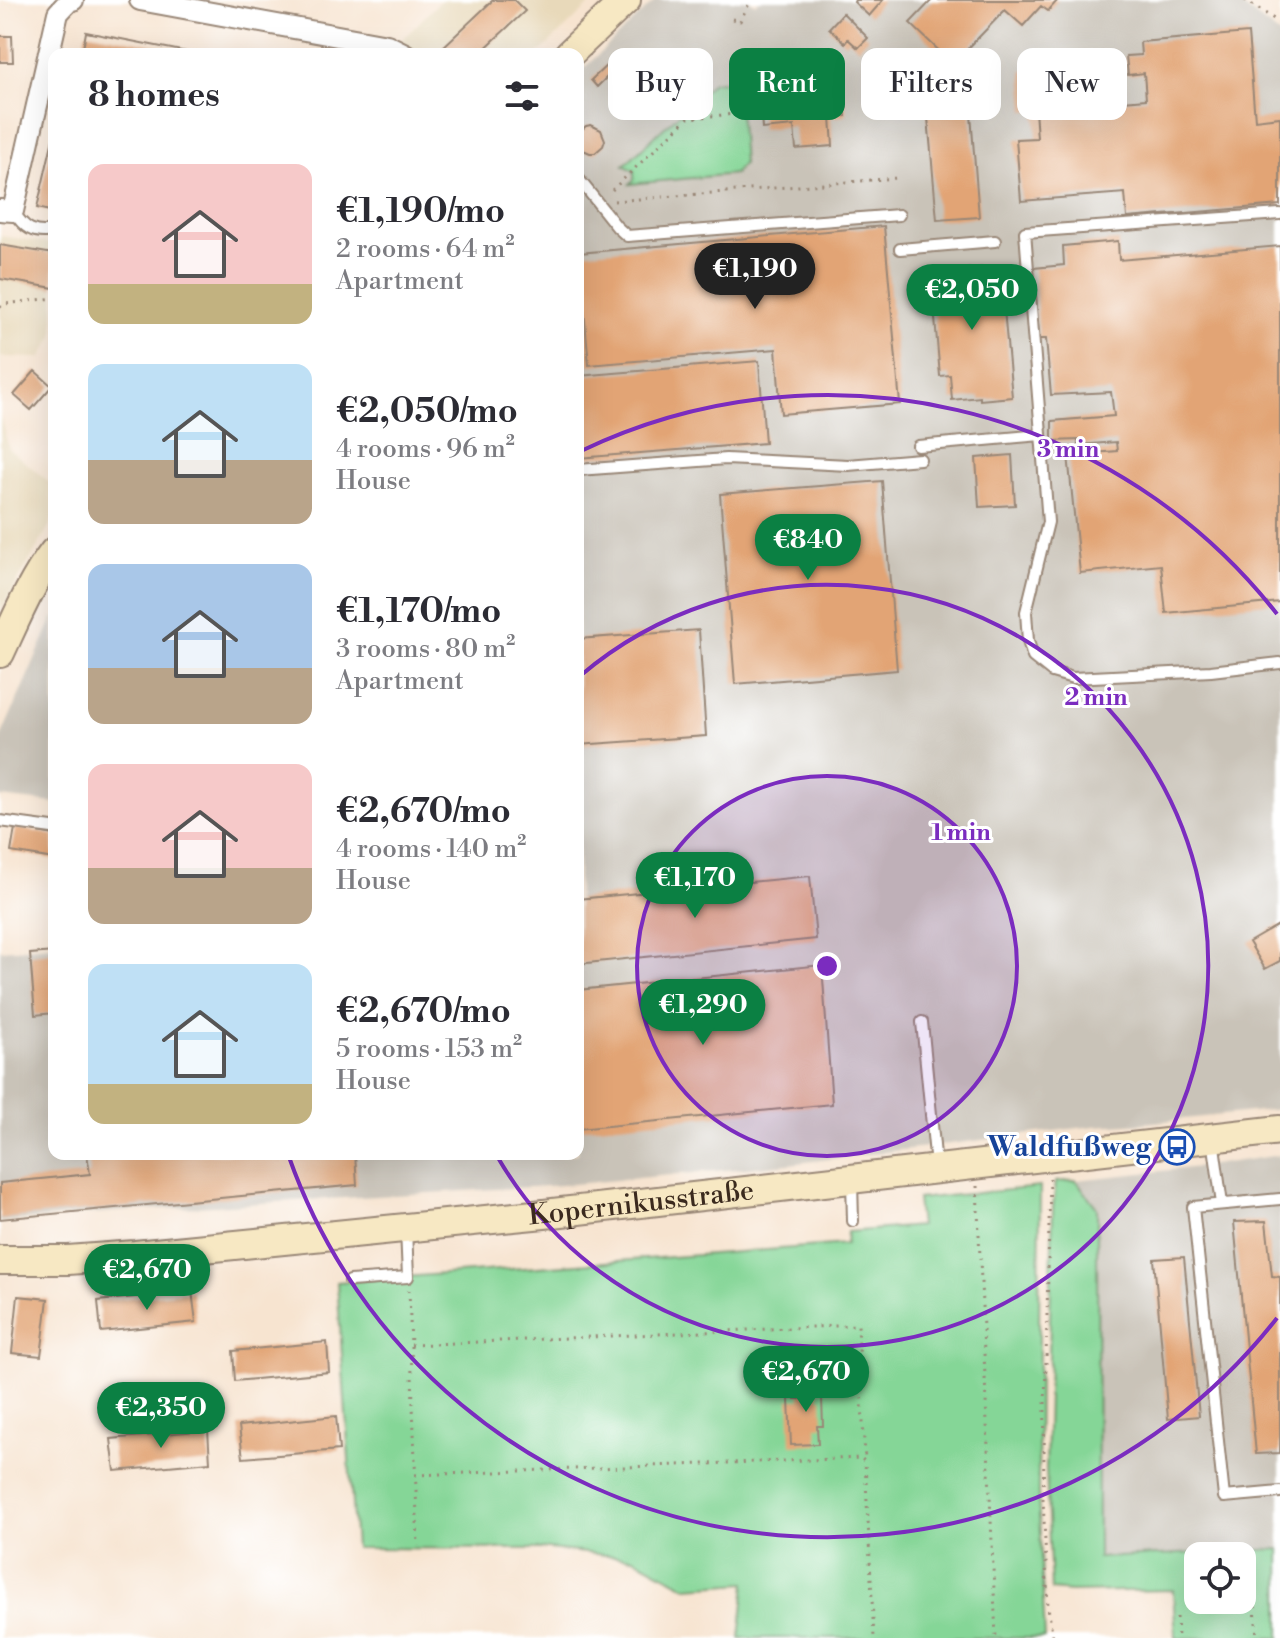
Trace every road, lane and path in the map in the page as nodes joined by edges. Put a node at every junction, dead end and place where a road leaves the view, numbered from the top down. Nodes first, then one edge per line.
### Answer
1 (73, 0) edge
2 (140, 0) edge
3 (626, 0) edge
4 (751, 0) edge
5 (1245, 0) edge
6 (732, 19) dead end
7 (1280, 23) edge
8 (49, 48) edge
9 (393, 48) edge
10 (575, 48) edge
11 (48, 52) edge
12 (729, 115) edge
13 (897, 178) dead end
14 (584, 186) edge
15 (612, 190) dead end
16 (597, 202) junction
17 (7, 211) edge
18 (1280, 214) edge
19 (899, 215) dead end
20 (48, 232) edge
21 (995, 241) dead end
22 (900, 249) dead end
23 (48, 299) edge
24 (0, 307) edge
25 (1041, 435) junction
26 (918, 446) dead end
27 (920, 459) dead end
28 (584, 470) edge
29 (48, 560) edge
30 (0, 653) edge
31 (1280, 663) edge
32 (0, 821) edge
33 (48, 827) edge
34 (922, 1022) dead end
35 (1280, 1130) edge
36 (1212, 1137) junction
37 (1050, 1156) junction
38 (976, 1165) junction
39 (937, 1168) junction
40 (852, 1179) junction
41 (1280, 1199) edge
42 (1222, 1204) junction
43 (853, 1221) dead end
44 (406, 1227) junction
45 (0, 1260) edge
46 (408, 1277) junction
47 (350, 1281) dead end
48 (411, 1345) junction
49 (865, 1462) junction
50 (415, 1475) junction
51 (1280, 1492) edge
52 (418, 1546) dead end
53 (1256, 1614) edge
54 (1177, 1617) dead end
55 (874, 1638) edge
56 (996, 1638) edge
57 (1053, 1638) edge
58 (1178, 1638) edge
59 (1257, 1638) edge

1 - 8 street
2 - 9 street
3 - 10 street
4 - 6 path
5 - 7 path
11 - 17 street
12 - 15 path
13 - 16 path
14 - 16 lane
16 - 19 lane
17 - 20 lane
18 - 25 lane
21 - 22 lane
23 - 24 path
25 - 26 lane
25 - 31 lane
27 - 28 lane
29 - 30 street
32 - 33 lane
34 - 39 lane
35 - 36 street, Kopernikusstraße
36 - 37 street, Kopernikusstraße
36 - 42 lane
37 - 38 street, Kopernikusstraße
37 - 57 path
38 - 39 street, Kopernikusstraße
38 - 56 path
39 - 40 street, Kopernikusstraße
40 - 43 lane
40 - 44 street, Kopernikusstraße
41 - 42 lane
42 - 51 lane
44 - 45 street, Kopernikusstraße
44 - 46 lane
46 - 47 lane
46 - 48 path
48 - 49 path
48 - 50 path
49 - 50 path
49 - 55 path
50 - 52 path
53 - 59 path
54 - 58 path

